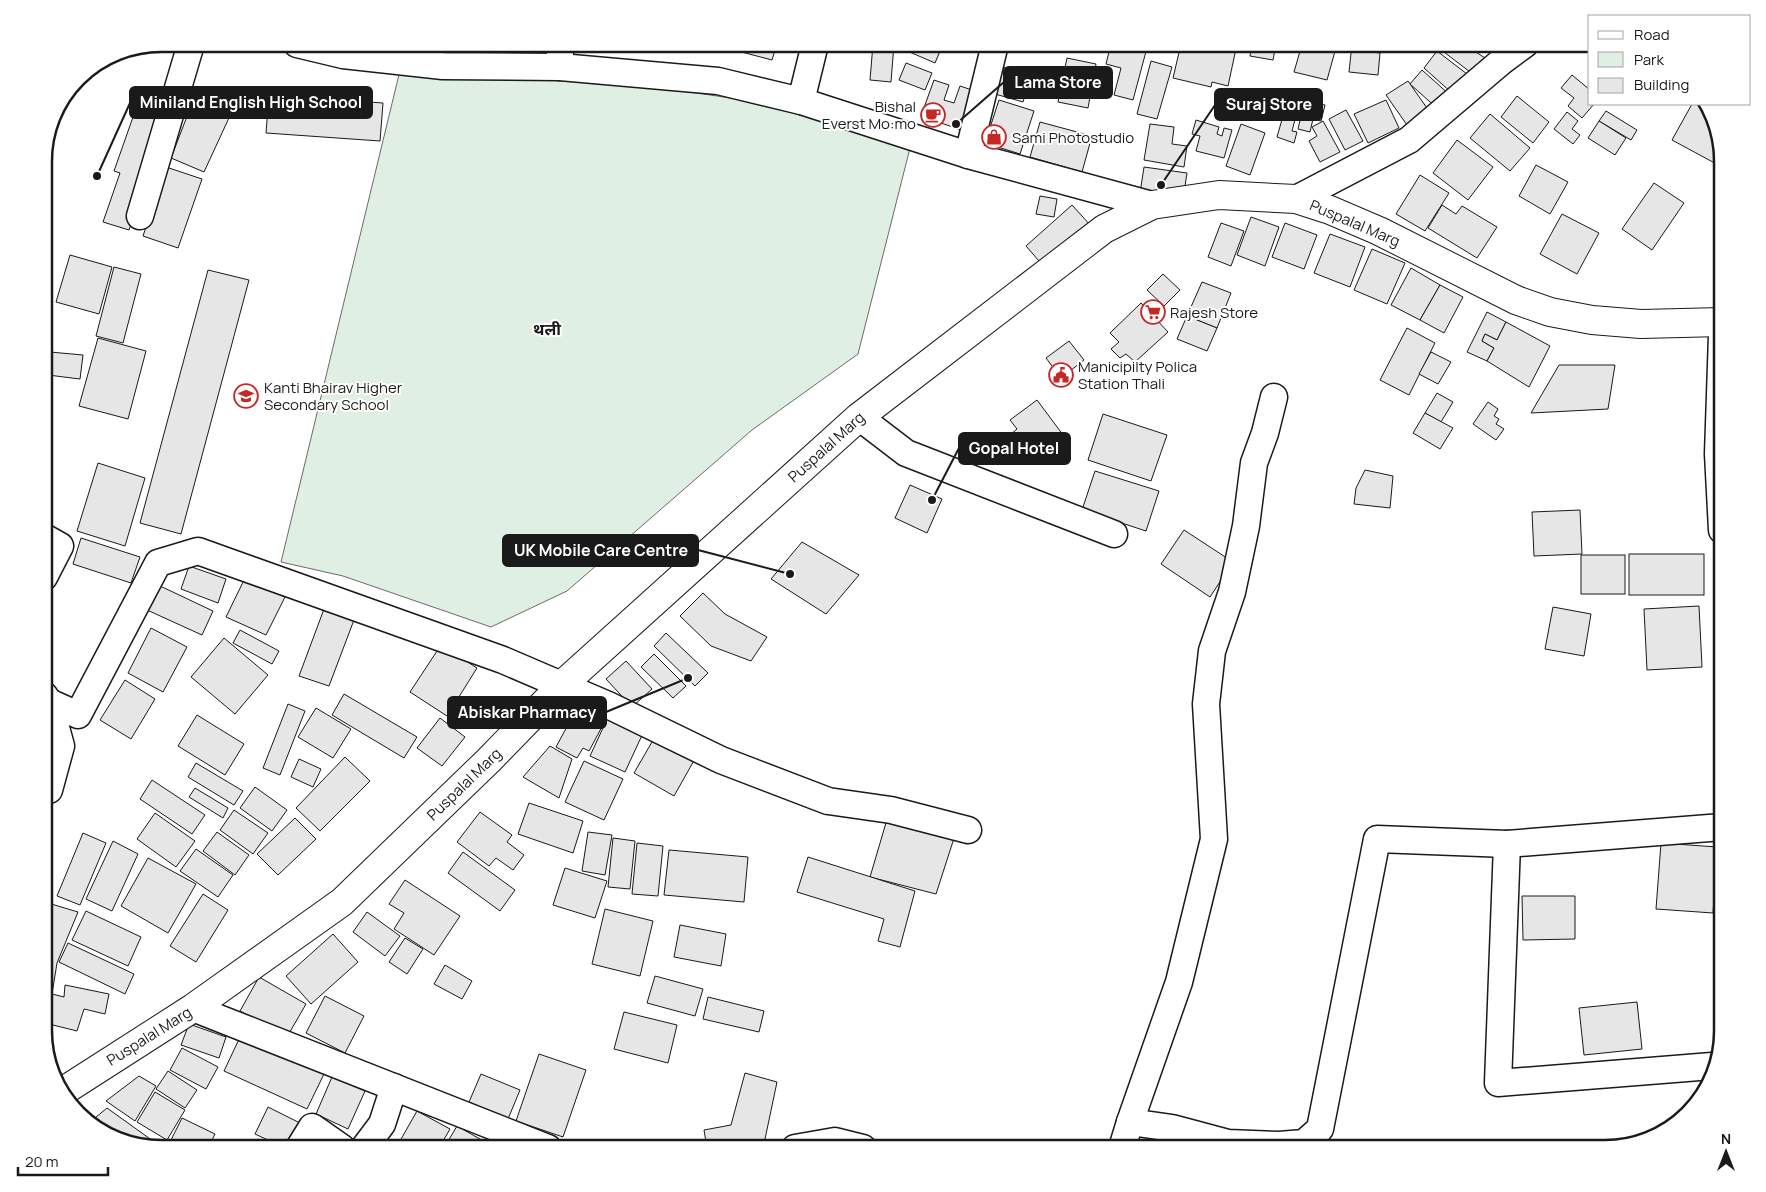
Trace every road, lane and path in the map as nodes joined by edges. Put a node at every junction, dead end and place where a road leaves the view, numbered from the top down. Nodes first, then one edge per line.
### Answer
1 (189, 52) edge
2 (330, 52) edge
3 (813, 52) edge
4 (993, 52) edge
5 (1506, 52) edge
6 (560, 55) edge
7 (802, 101) junction
8 (968, 156) junction
9 (1296, 199) junction
10 (1152, 205) junction
11 (140, 216) dead end
12 (1714, 322) edge
13 (1274, 397) dead end
14 (859, 416) junction
15 (1114, 534) dead end
16 (53, 542) edge
17 (53, 560) edge
18 (562, 685) junction
19 (53, 701) edge
20 (53, 719) edge
21 (53, 775) edge
22 (1714, 828) edge
23 (968, 830) dead end
24 (1507, 844) junction
25 (193, 1008) junction
26 (1708, 1066) edge
27 (394, 1086) junction
28 (69, 1088) edge
29 (1130, 1122) junction
30 (304, 1140) edge
31 (331, 1140) edge
32 (370, 1140) edge
33 (528, 1140) edge
34 (1124, 1140) edge
35 (1217, 1140) edge
36 (1307, 1140) edge

1 - 11 street
2 - 6 street
3 - 7 street
4 - 8 street
5 - 9 street
6 - 7 street
7 - 8 street
8 - 10 street
9 - 10 main road, Puspalal Marg
9 - 12 main road, Puspalal Marg
10 - 14 main road, Puspalal Marg
13 - 29 street
14 - 15 street
14 - 18 main road, Puspalal Marg
16 - 17 street
18 - 19 street
18 - 23 street
18 - 25 main road, Puspalal Marg
20 - 21 street
22 - 24 street
24 - 26 street
24 - 36 street
25 - 27 street
25 - 28 main road, Puspalal Marg
27 - 32 street
27 - 33 street
29 - 34 street
29 - 35 street
30 - 31 street

